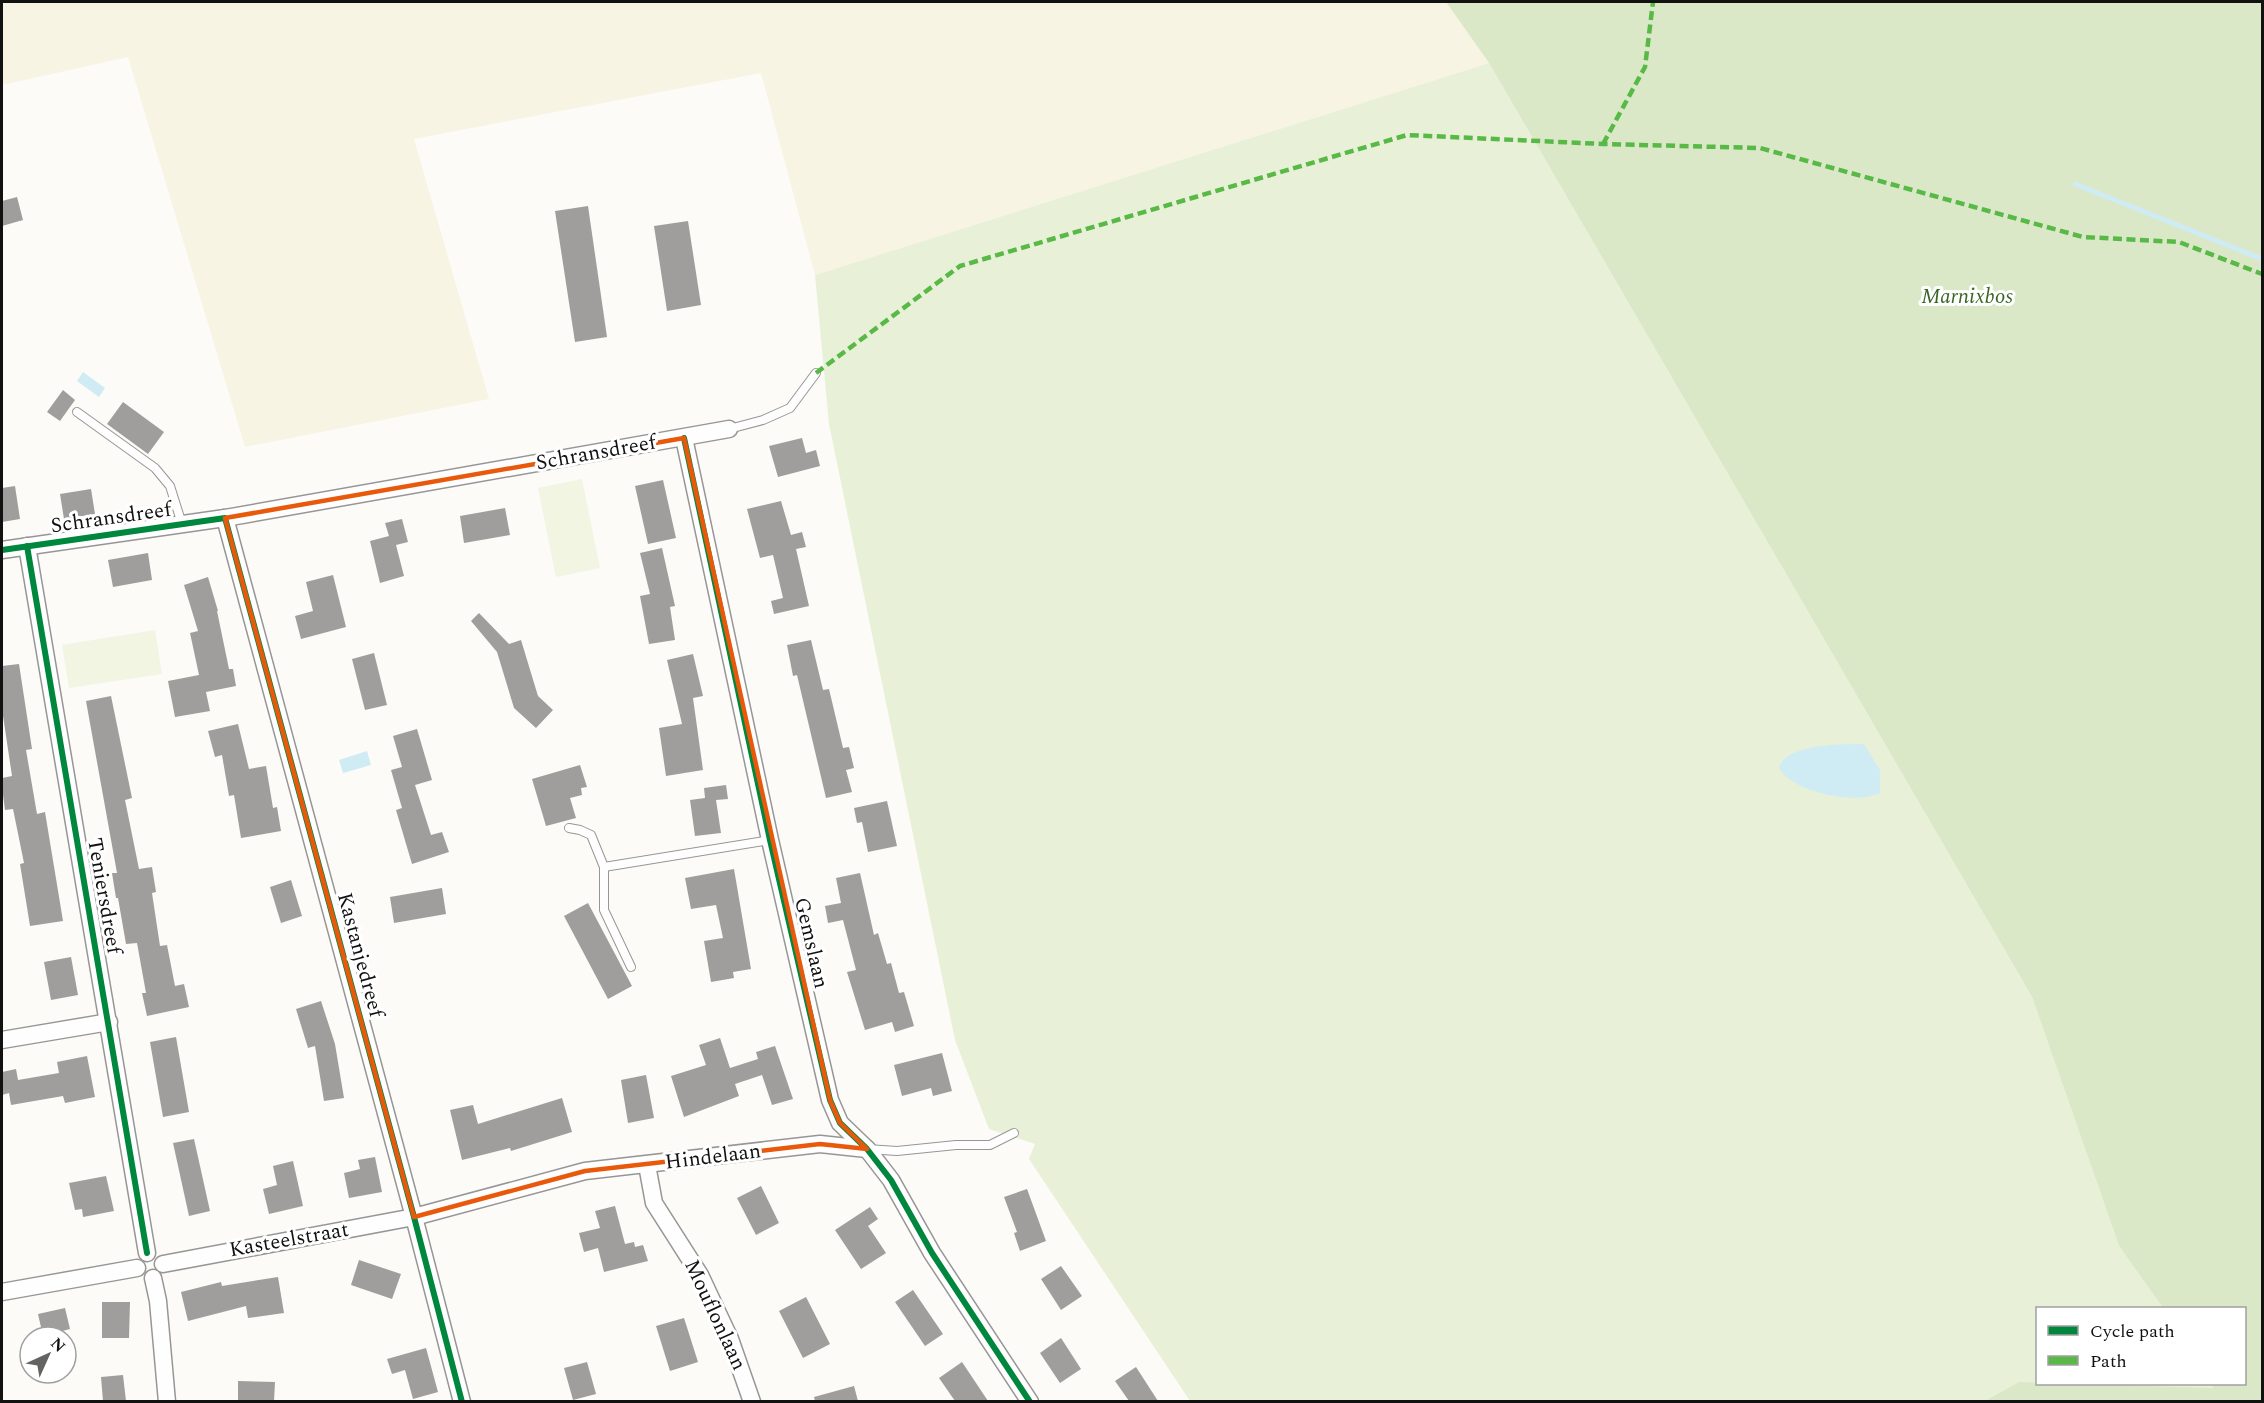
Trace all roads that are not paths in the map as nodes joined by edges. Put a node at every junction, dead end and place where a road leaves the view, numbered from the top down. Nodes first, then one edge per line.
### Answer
1 (816, 373) dead end
2 (77, 412) dead end
3 (729, 429) joint
4 (684, 438) junction
5 (225, 518) junction
6 (182, 524) junction
7 (27, 546) junction
8 (2, 550) edge
9 (569, 828) dead end
10 (770, 840) junction
11 (604, 867) junction
12 (631, 968) dead end
13 (108, 1023) junction
14 (2, 1040) edge
15 (1014, 1133) dead end
16 (867, 1149) junction
17 (647, 1165) junction
18 (414, 1217) junction
19 (147, 1253) junction
20 (163, 1264) junction
21 (137, 1268) junction
22 (153, 1278) junction
23 (2, 1292) edge
24 (167, 1401) edge
25 (462, 1401) edge
26 (752, 1401) edge
27 (1030, 1401) edge

1 - 3 lane
2 - 6 lane
3 - 4 street, Schransdreef
4 - 5 street, Schransdreef
4 - 10 street, Gemslaan
5 - 6 street, Schransdreef
5 - 18 street, Kastanjedreef
6 - 7 street, Schransdreef
7 - 8 street, Schransdreef
7 - 13 street, Teniersdreef
9 - 11 lane
10 - 11 lane
10 - 16 street, Gemslaan
11 - 12 lane
13 - 14 street
13 - 19 street, Teniersdreef
15 - 16 lane, Hindelaan
16 - 17 street, Hindelaan
16 - 27 street, Gemslaan
17 - 18 street, Hindelaan
17 - 26 street, Mouflonlaan
18 - 20 street, Kasteelstraat
18 - 25 street, Kastanjedreef
19 - 20 street
19 - 21 street
20 - 22 street
21 - 22 street
21 - 23 street
22 - 24 street

